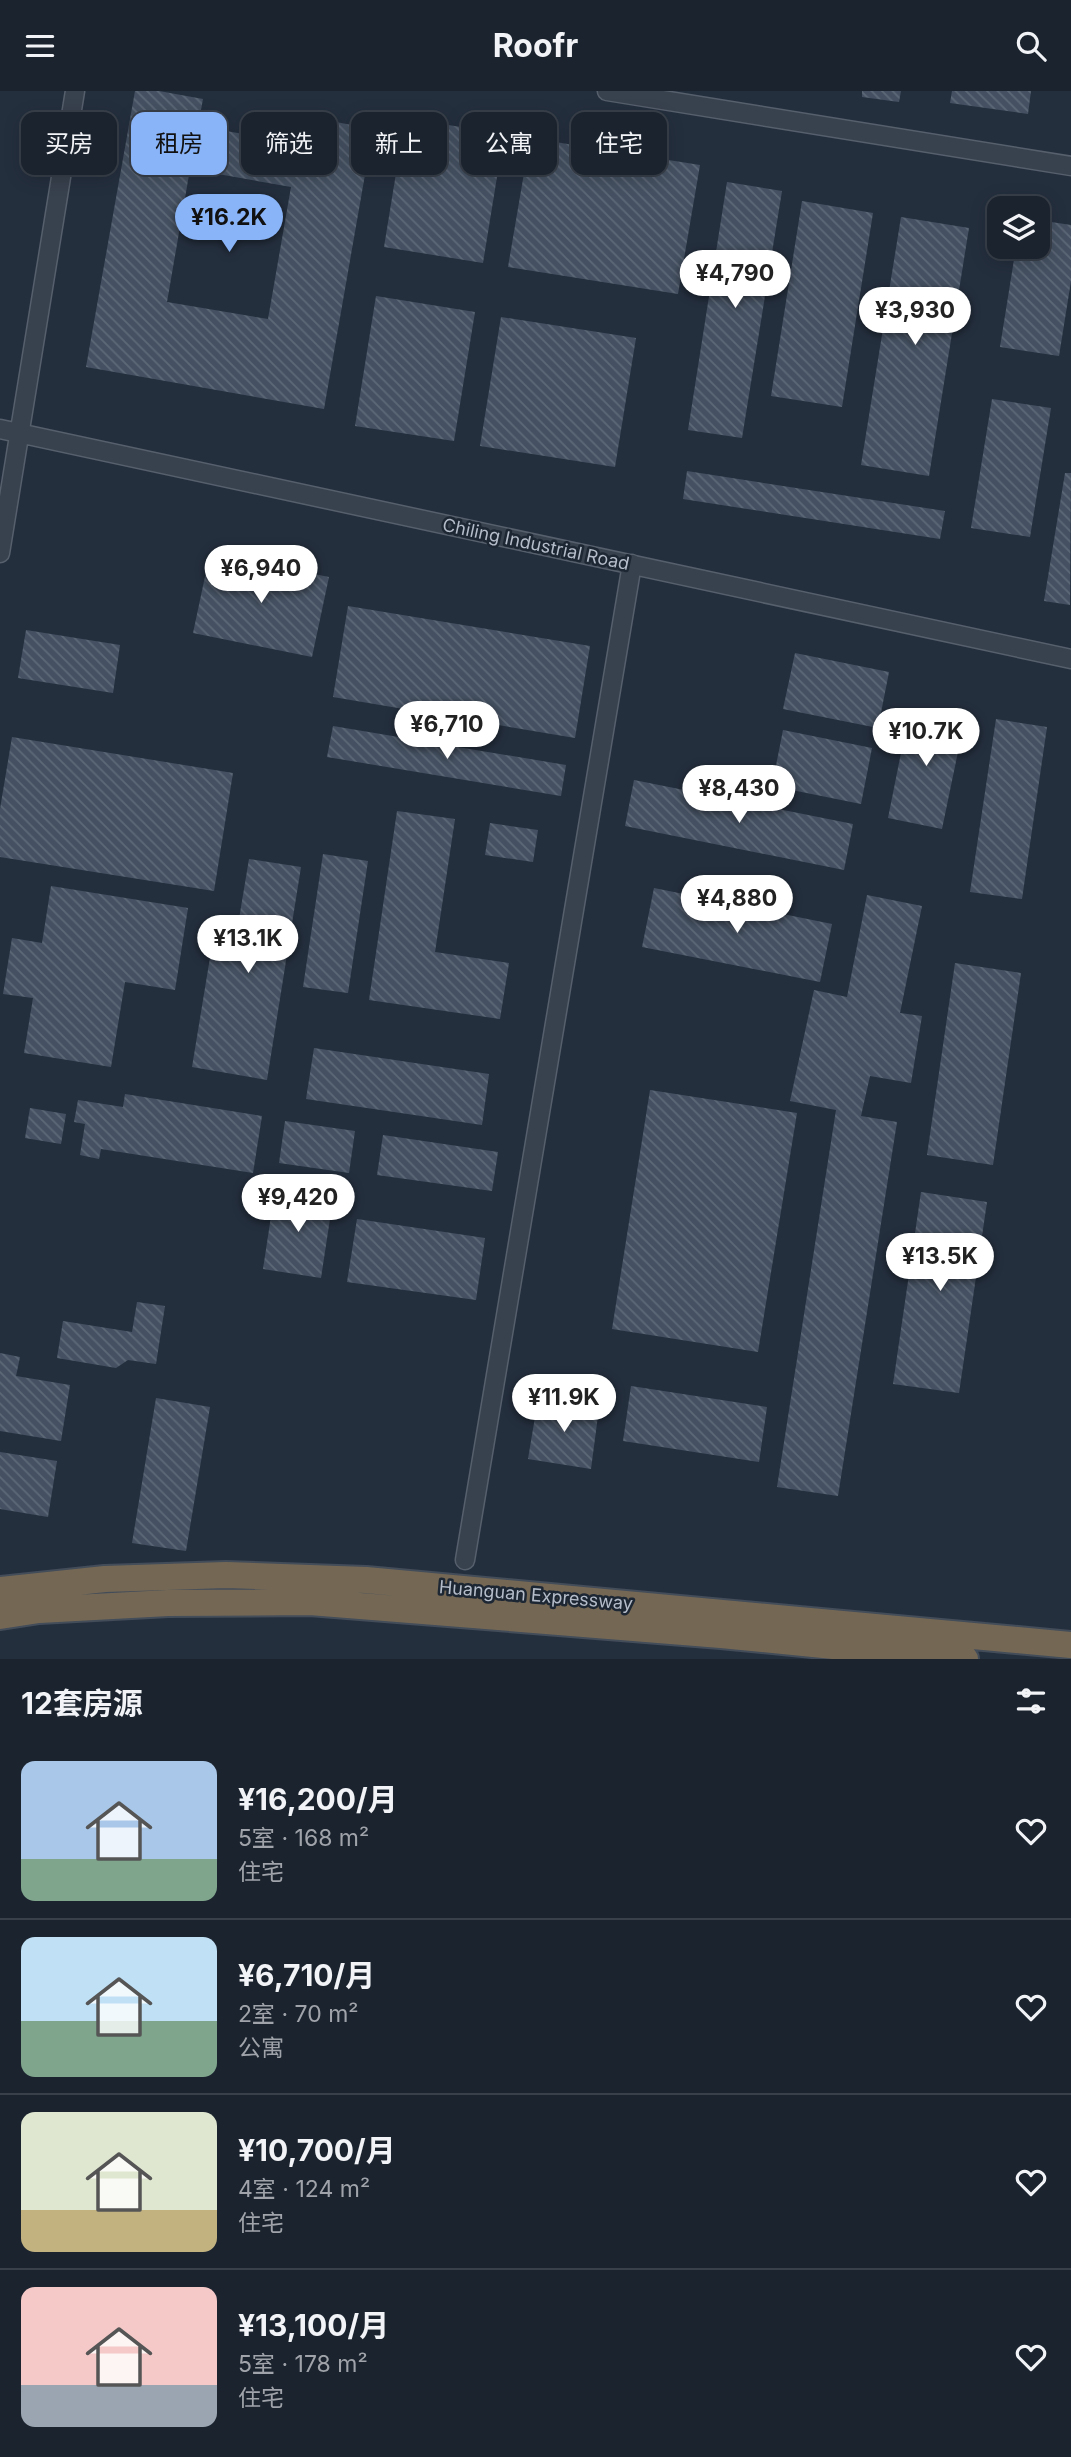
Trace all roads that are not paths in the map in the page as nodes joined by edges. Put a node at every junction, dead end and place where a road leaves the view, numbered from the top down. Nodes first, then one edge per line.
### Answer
1 (75, 91) edge
2 (607, 91) edge
3 (1071, 166) edge
4 (0, 429) edge
5 (20, 433) junction
6 (0, 553) edge
7 (632, 564) junction
8 (1071, 659) edge
9 (465, 1560) dead end
10 (0, 1590) edge
11 (0, 1616) edge
12 (1071, 1645) edge
13 (965, 1659) edge

1 - 5 street
2 - 3 street
4 - 5 street, Chiling Industrial Road
5 - 6 street
5 - 7 street, Chiling Industrial Road
7 - 8 street, Chiling Industrial Road
7 - 9 street
10 - 12 highway, Huanguan Expressway
11 - 13 highway, Huanguan Expressway

